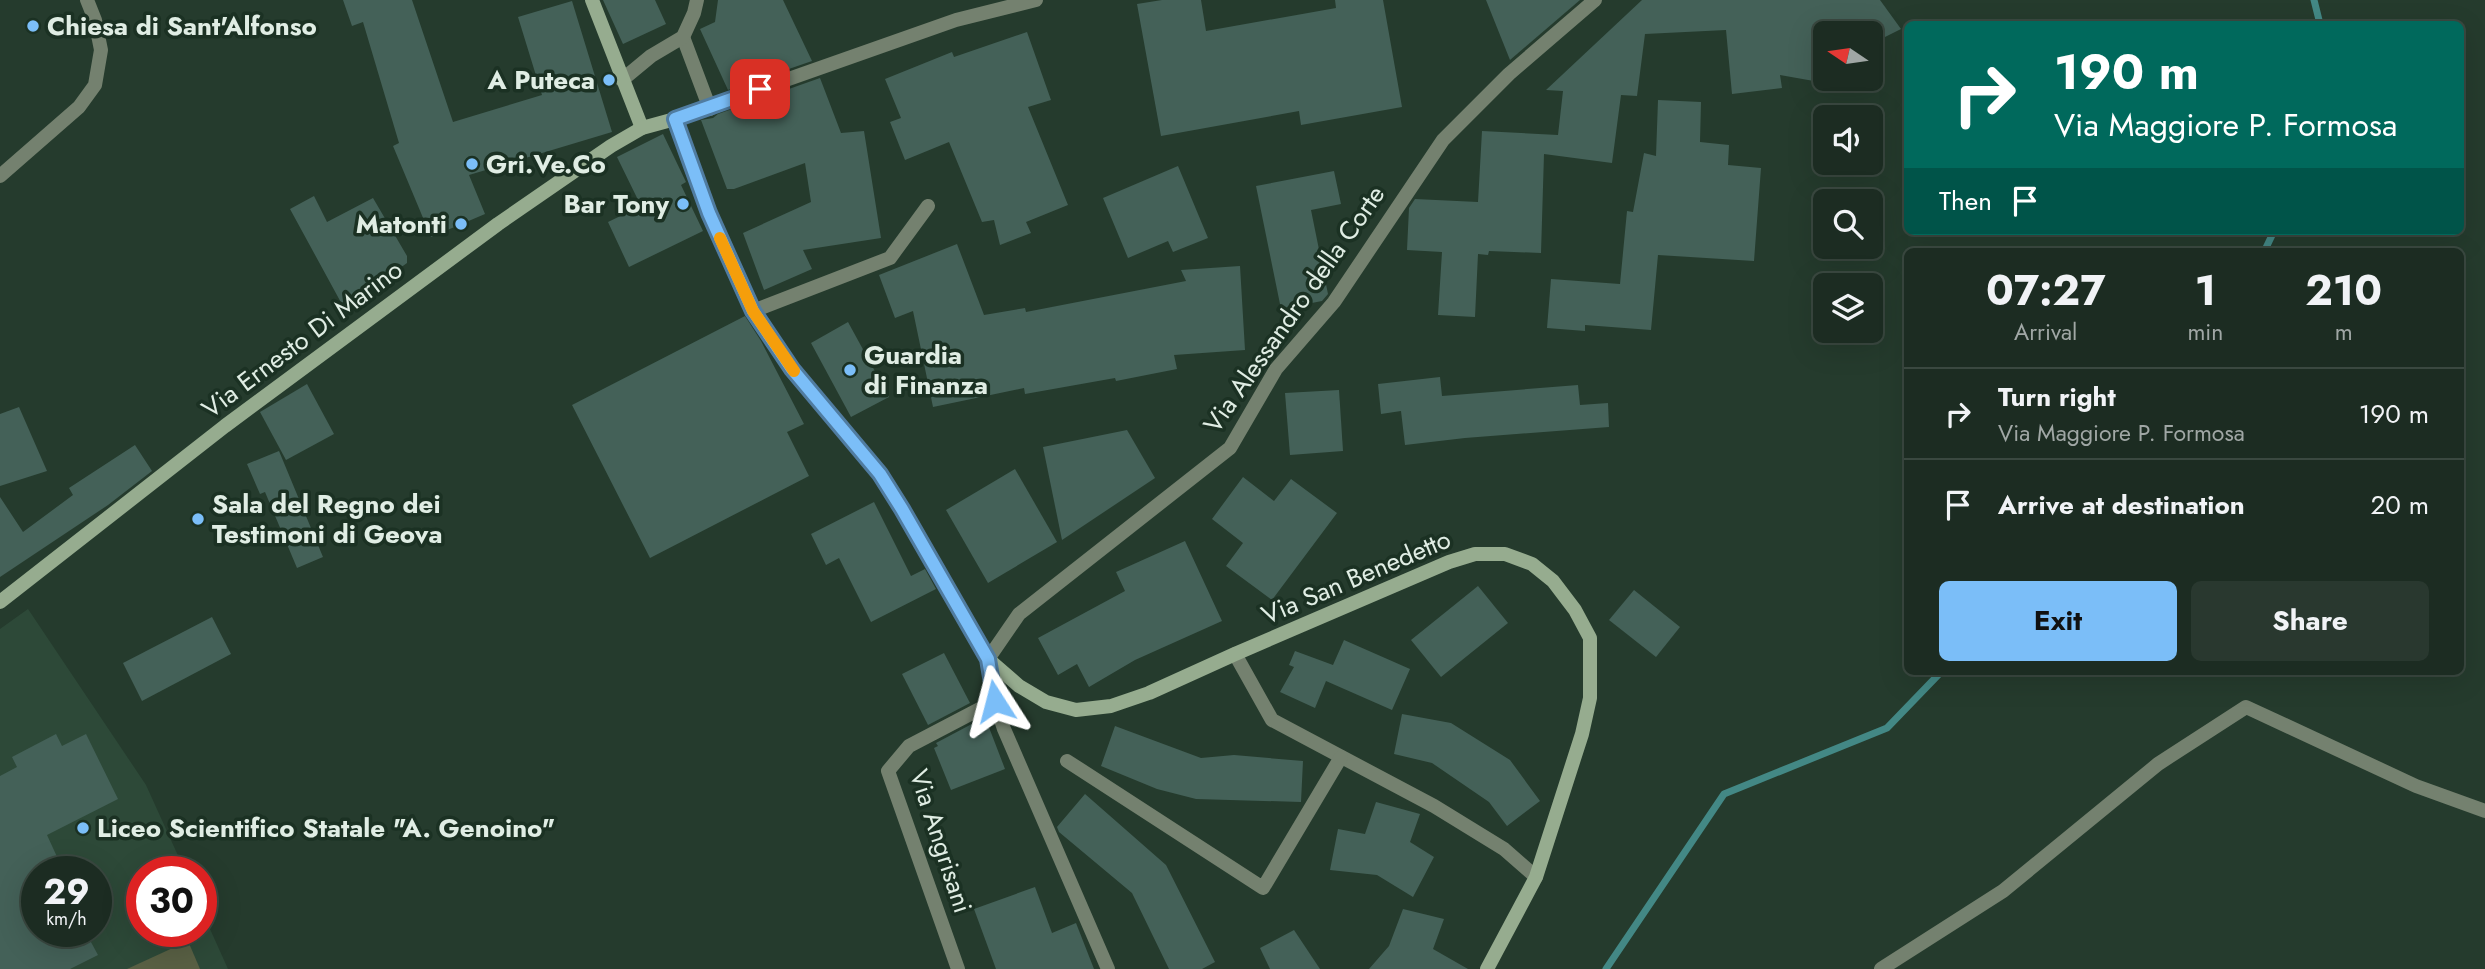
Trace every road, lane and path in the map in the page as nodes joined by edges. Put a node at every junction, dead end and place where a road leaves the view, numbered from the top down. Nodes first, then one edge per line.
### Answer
1 (87, 0) edge
2 (592, 0) edge
3 (697, 0) edge
4 (1036, 0) edge
5 (1595, 0) edge
6 (683, 37) junction
7 (622, 80) junction
8 (710, 109) junction
9 (675, 119) junction
10 (642, 128) junction
11 (0, 176) edge
12 (928, 206) dead end
13 (753, 311) junction
14 (0, 602) edge
15 (1235, 654) junction
16 (988, 659) junction
17 (995, 701) junction
18 (1341, 757) junction
19 (1067, 761) dead end
20 (2485, 811) edge
21 (1536, 877) junction
22 (958, 969) edge
23 (1108, 969) edge
24 (1487, 969) edge
25 (1881, 969) edge

1 - 11 street
2 - 7 street
3 - 6 street
4 - 8 street
5 - 16 street, Via Alessandro della Corte
6 - 7 street
6 - 8 street
7 - 10 street
8 - 9 street
9 - 10 street, Via Ernesto Di Marino
9 - 13 street, Via San Benedetto
10 - 14 street, Via Ernesto Di Marino
12 - 13 street
13 - 16 street, Via San Benedetto
15 - 16 street, Via San Benedetto
15 - 18 street
15 - 21 street, Via San Benedetto
16 - 17 street
17 - 22 street, Via Angrisani
17 - 23 street
18 - 19 street
18 - 21 street
20 - 25 street
21 - 24 street, Via San Benedetto

